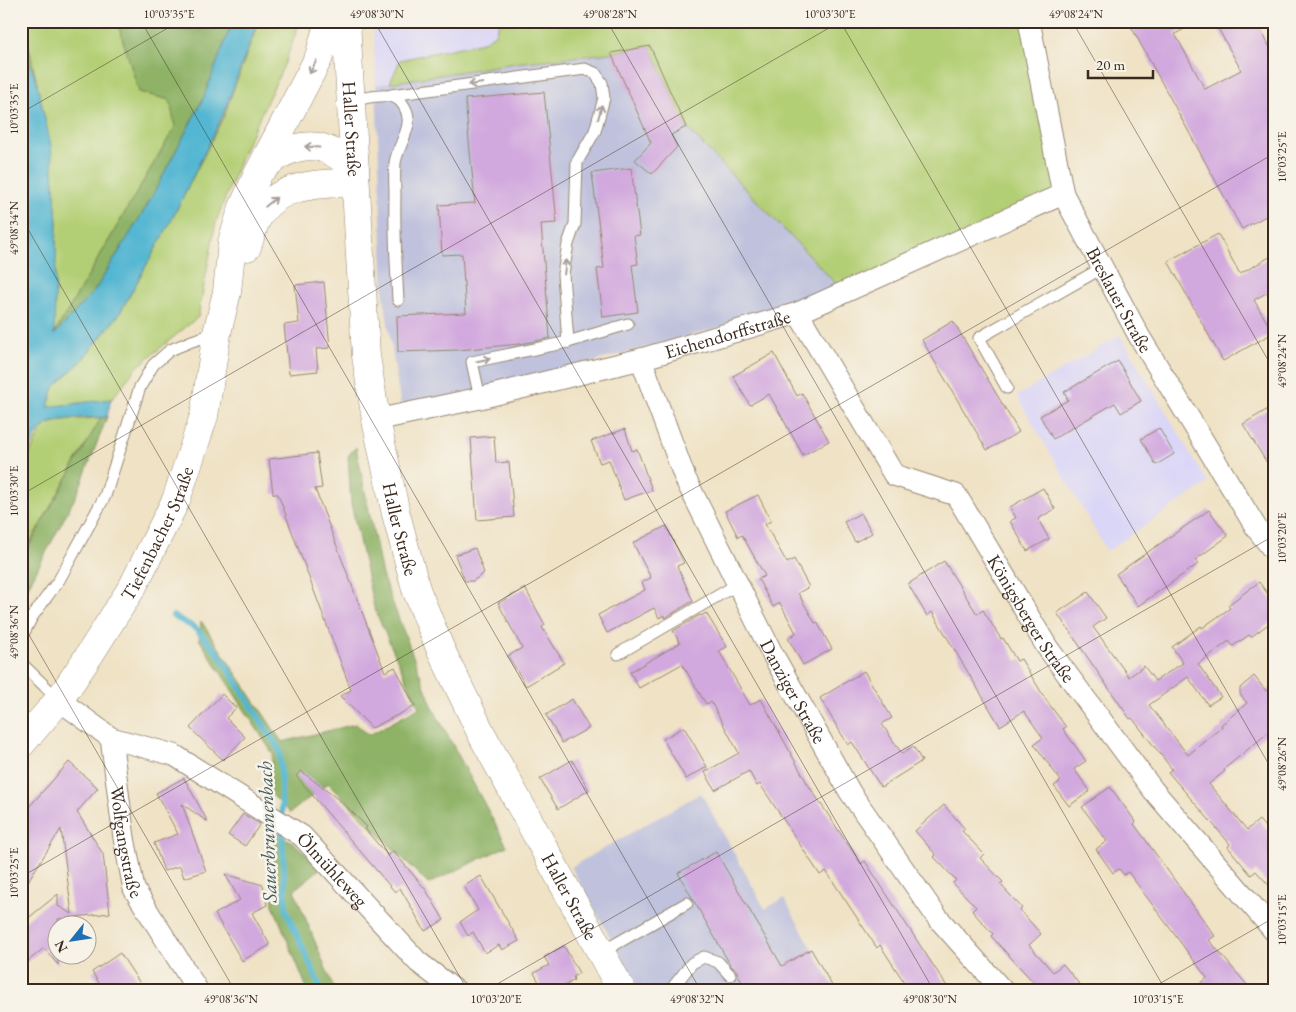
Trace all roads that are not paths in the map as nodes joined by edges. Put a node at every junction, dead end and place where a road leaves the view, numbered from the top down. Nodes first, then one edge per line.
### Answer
1 (329, 21) edge
2 (346, 21) edge
3 (1029, 21) edge
4 (391, 95) junction
5 (351, 100) junction
6 (258, 174) junction
7 (355, 175) junction
8 (1062, 194) junction
9 (1102, 268) junction
10 (227, 292) junction
11 (398, 300) dead end
12 (798, 313) junction
13 (628, 324) dead end
14 (217, 333) junction
15 (568, 342) junction
16 (641, 359) junction
17 (1007, 388) dead end
18 (480, 398) junction
19 (376, 420) junction
20 (1275, 552) edge
21 (738, 584) junction
22 (21, 638) edge
23 (618, 654) dead end
24 (21, 663) edge
25 (59, 700) junction
26 (111, 738) junction
27 (21, 744) edge
28 (687, 903) dead end
29 (1275, 932) edge
30 (600, 953) junction
31 (730, 976) dead end
32 (198, 991) edge
33 (456, 991) edge
34 (622, 991) edge
35 (670, 991) edge
36 (1003, 991) edge

1 -> 6 main road, Tiefenbacher Straße
2 - 5 main road, Haller Straße
3 - 8 street, Breslauer Straße
4 - 5 lane
4 - 11 lane
15 -> 4 lane
5 - 7 main road, Haller Straße
7 -> 6 main road, Tiefenbacher Straße
6 - 10 main road, Tiefenbacher Straße
10 -> 7 main road, Tiefenbacher Straße
7 - 19 main road, Haller Straße
8 - 9 street, Breslauer Straße
8 - 12 street, Eichendorffstraße
9 - 17 lane
9 - 20 street, Breslauer Straße
10 - 14 main road, Tiefenbacher Straße
12 - 16 street, Eichendorffstraße
12 - 29 street, Königsberger Straße
13 - 15 lane
14 - 22 lane
14 - 25 main road, Tiefenbacher Straße
18 -> 15 lane
16 - 18 street, Eichendorffstraße
16 - 21 street, Danziger Straße
18 - 19 street, Eichendorffstraße
19 - 30 main road, Haller Straße
21 - 23 lane
21 - 36 street, Danziger Straße
24 - 25 lane
25 - 26 street
25 - 27 main road, Tiefenbacher Straße
26 - 32 street, Wolfgangstraße
26 - 33 street, Ölmühleweg
28 - 30 lane
30 - 34 main road, Haller Straße
31 - 35 lane

